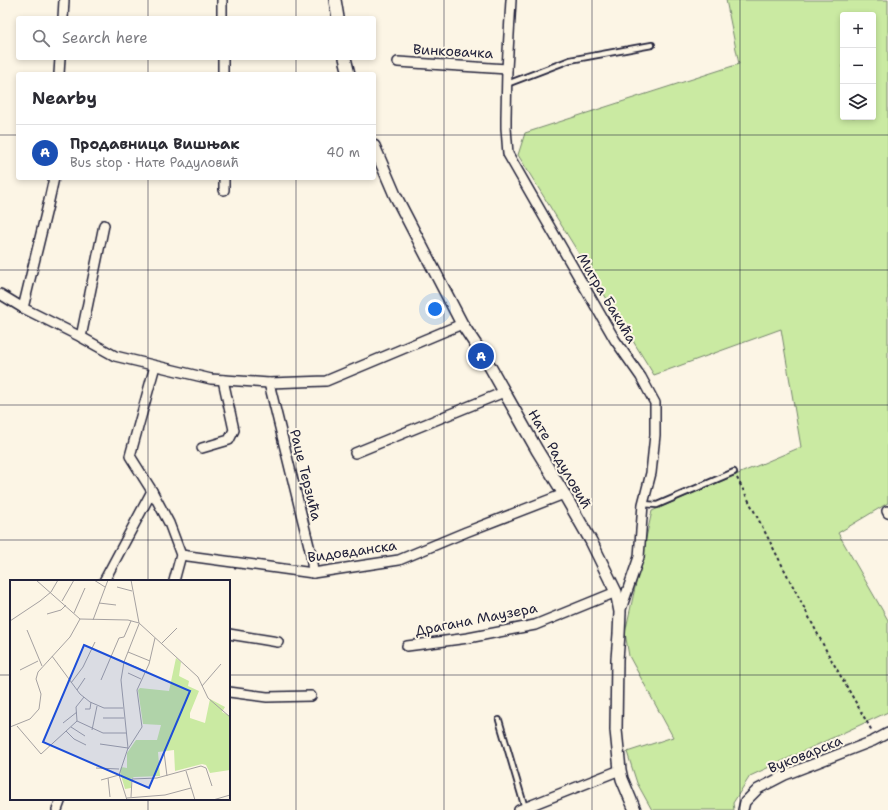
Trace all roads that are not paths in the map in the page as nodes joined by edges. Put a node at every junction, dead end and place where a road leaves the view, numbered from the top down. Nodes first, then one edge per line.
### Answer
1 (64, 0) edge
2 (222, 0) edge
3 (335, 0) edge
4 (511, 0) edge
5 (63, 16) edge
6 (222, 16) edge
7 (338, 16) edge
8 (652, 45) dead end
9 (60, 60) edge
10 (223, 60) edge
11 (346, 60) edge
12 (398, 62) dead end
13 (507, 69) junction
14 (60, 72) edge
15 (223, 72) edge
16 (348, 72) edge
17 (506, 84) junction
18 (376, 151) edge
19 (54, 180) edge
20 (224, 180) edge
21 (224, 190) dead end
22 (104, 225) dead end
23 (0, 294) edge
24 (23, 308) junction
25 (462, 324) junction
26 (81, 337) junction
27 (154, 366) junction
28 (223, 380) junction
29 (269, 383) junction
30 (504, 392) junction
31 (202, 448) dead end
32 (354, 453) dead end
33 (734, 472) road end
34 (152, 491) junction
35 (564, 494) junction
36 (643, 504) junction
37 (181, 555) junction
38 (313, 573) junction
39 (105, 580) edge
40 (174, 580) edge
41 (616, 592) junction
42 (620, 612) junction
43 (230, 634) edge
44 (278, 642) dead end
45 (407, 646) dead end
46 (230, 692) edge
47 (311, 696) dead end
48 (499, 720) dead end
49 (888, 734) edge
50 (620, 770) junction
51 (61, 800) edge
52 (522, 809) edge
53 (56, 810) edge
54 (635, 810) edge
55 (743, 810) edge

1 - 5 street
2 - 6 street
3 - 7 street
4 - 13 street, Митра Бакића
8 - 17 lane
9 - 14 street
10 - 15 street
11 - 16 street
12 - 13 street, Винковачка
13 - 17 street, Митра Бакића
17 - 36 street, Митра Бакића
18 - 25 street, Нате Радуловић
19 - 24 street
20 - 21 street
22 - 26 street
23 - 24 street
24 - 26 street
25 - 29 street
25 - 30 street, Нате Радуловић
26 - 27 street
27 - 28 street
27 - 34 street
28 - 29 street
28 - 31 street
29 - 38 street, Раце Терзића
30 - 32 street
30 - 35 street, Нате Радуловић
33 - 36 lane
34 - 37 street
34 - 39 street
35 - 38 street, Видовданска
35 - 41 street, Нате Радуловић
36 - 42 street, Митра Бакића
37 - 38 street, Видовданска
37 - 40 street
41 - 42 street, Нате Радуловић
41 - 45 street, Драгана Маузера
42 - 50 street, Нате Радуловић
43 - 44 street
46 - 47 street
48 - 52 lane
49 - 55 street, Вуковарска
50 - 52 street
50 - 54 street, Нате Радуловић
51 - 53 street

